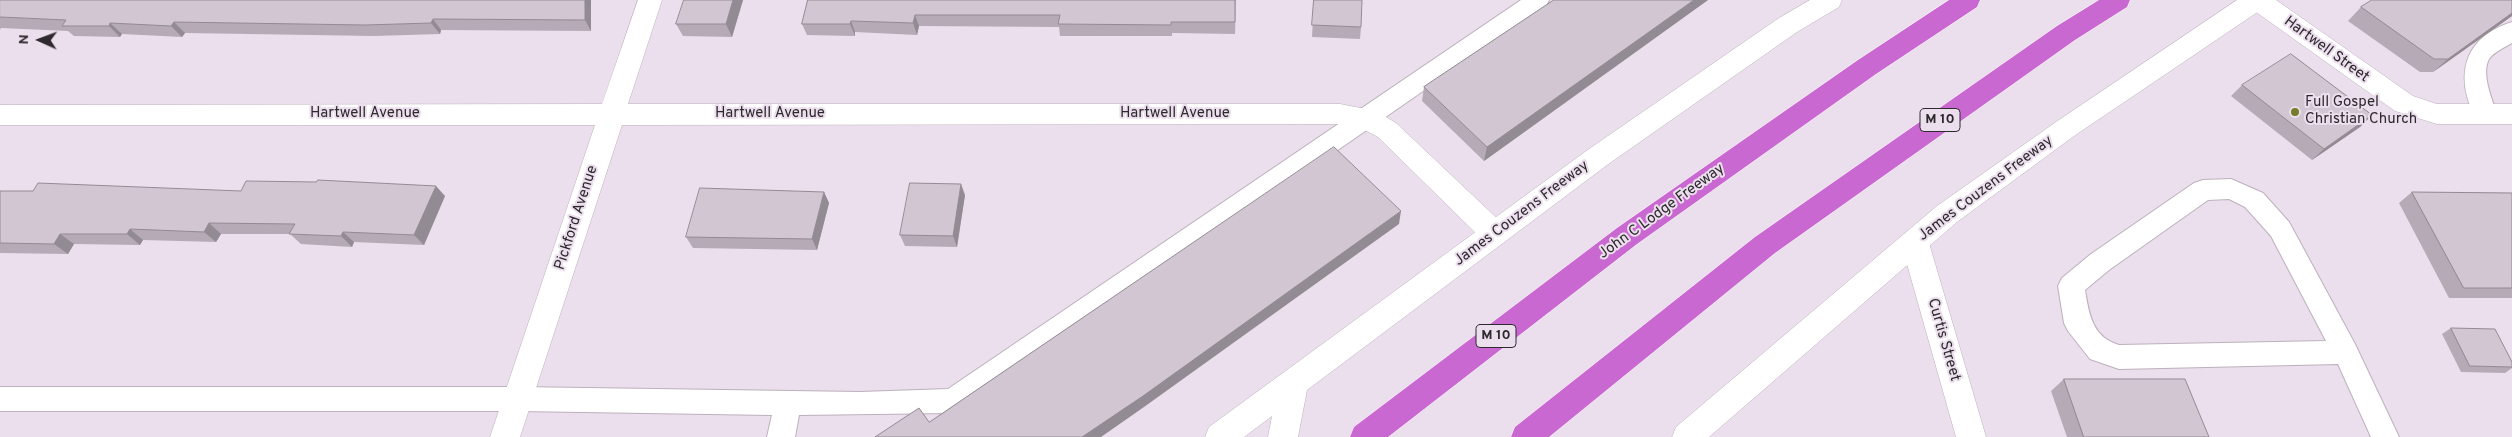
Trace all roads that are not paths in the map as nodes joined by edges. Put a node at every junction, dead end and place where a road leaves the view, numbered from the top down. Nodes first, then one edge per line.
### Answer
1 (650, 0) edge
2 (1538, 0) edge
3 (1830, 0) edge
4 (1968, 0) edge
5 (2118, 0) edge
6 (2257, 0) edge
7 (2512, 32) edge
8 (611, 114) junction
9 (2484, 114) junction
10 (2512, 114) edge
11 (0, 115) edge
12 (1367, 118) junction
13 (1495, 234) junction
14 (1915, 243) junction
15 (2346, 352) junction
16 (1293, 384) junction
17 (518, 399) junction
18 (0, 400) edge
19 (788, 404) junction
20 (505, 437) edge
21 (781, 437) edge
22 (1220, 437) edge
23 (1283, 437) edge
24 (1365, 437) edge
25 (1526, 437) edge
26 (1687, 437) edge
27 (1971, 437) edge
28 (2385, 437) edge

1 - 8 street, Pickford Avenue
2 - 12 lane
3 - 13 street, James Couzens Freeway
4 - 24 highway, John C Lodge Freeway / M 10
5 - 25 highway, M 10
6 - 9 street, Hartwell Street
6 - 14 street, James Couzens Freeway
7 - 9 lane
8 - 11 street, Hartwell Avenue
8 - 12 street, Hartwell Avenue
8 - 17 street, Pickford Avenue
9 - 10 street, Hartwell Street
12 - 13 street, Hartwell Avenue
12 - 19 lane
13 - 16 street, James Couzens Freeway
14 - 26 street, James Couzens Freeway
14 - 27 street, Curtis Street
15 - 15 lane
15 - 28 lane
16 - 22 street, James Couzens Freeway
16 - 23 street
17 - 18 lane
17 - 19 lane
17 - 20 street, Pickford Avenue
19 - 21 lane

